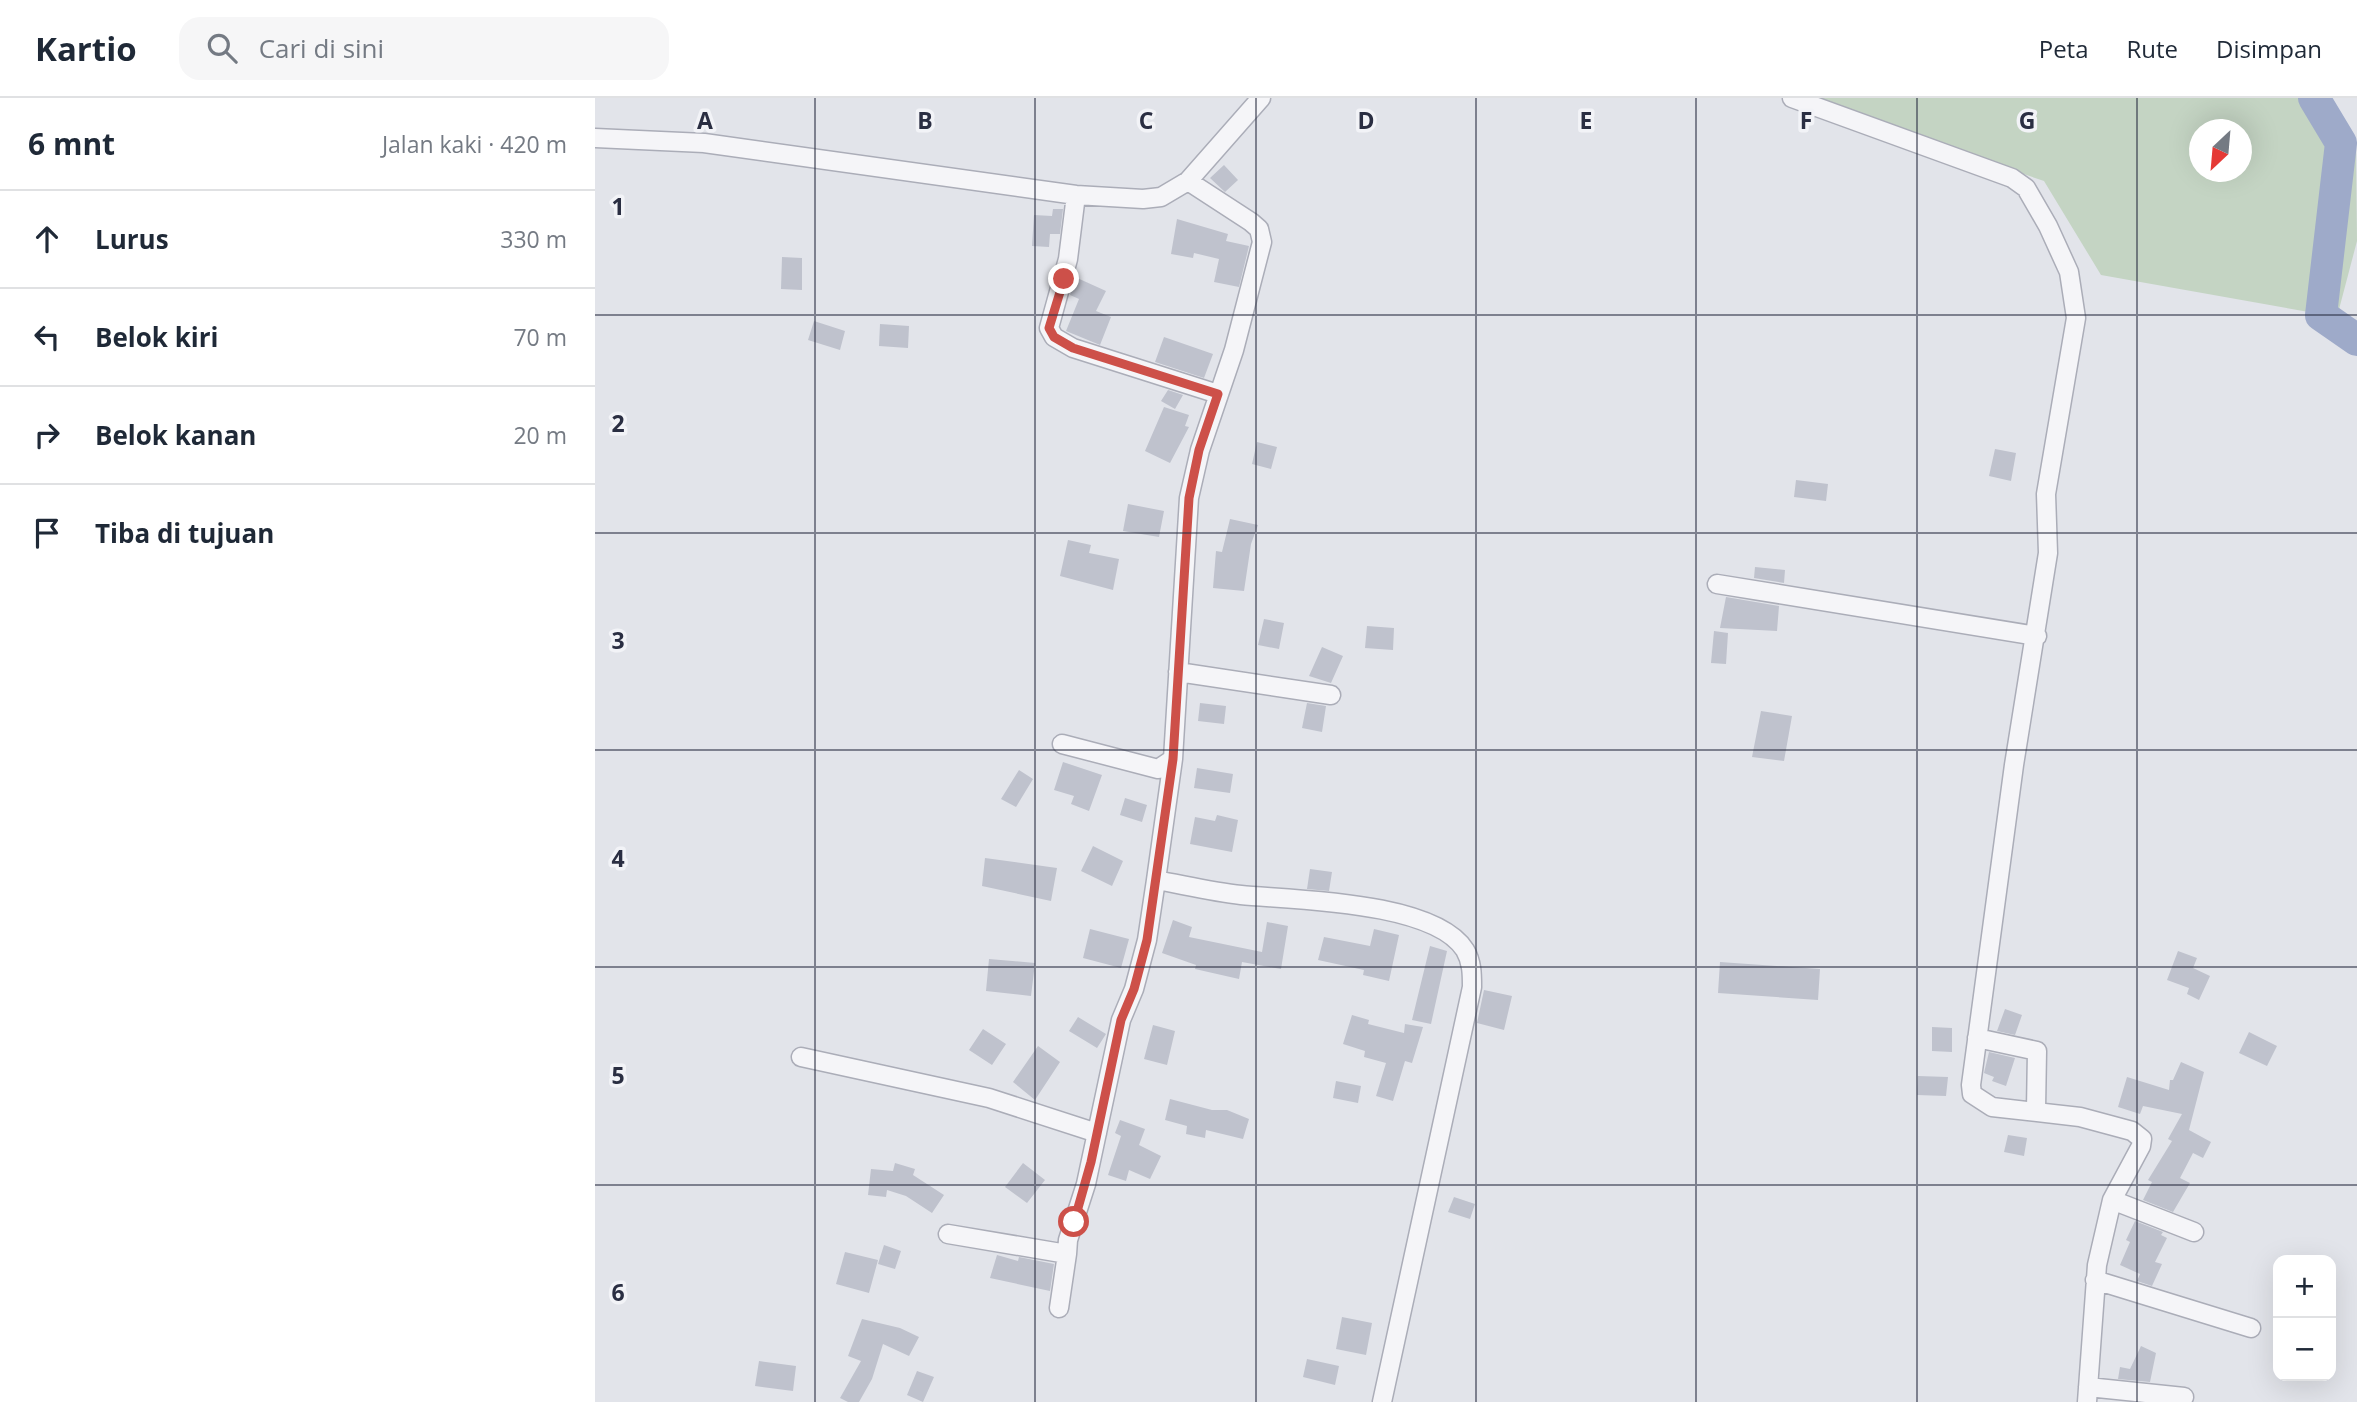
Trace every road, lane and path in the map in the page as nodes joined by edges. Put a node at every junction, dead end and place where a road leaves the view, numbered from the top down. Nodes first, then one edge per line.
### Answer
1 (1261, 98) edge
2 (1792, 98) edge
3 (595, 138) edge
4 (1188, 181) junction
5 (1076, 195) junction
6 (1218, 394) junction
7 (1717, 584) dead end
8 (2037, 636) junction
9 (1178, 672) junction
10 (1331, 695) dead end
11 (1062, 744) dead end
12 (1173, 759) junction
13 (1156, 880) junction
14 (1977, 1038) junction
15 (801, 1057) dead end
16 (2036, 1109) junction
17 (1097, 1133) junction
18 (2112, 1200) junction
19 (2194, 1232) dead end
20 (948, 1234) dead end
21 (1067, 1254) junction
22 (2095, 1280) junction
23 (1059, 1308) dead end
24 (2251, 1328) dead end
25 (2088, 1394) edge
26 (2183, 1397) dead end
27 (1382, 1402) edge

1 - 4 street
2 - 8 street
3 - 5 street
4 - 5 street
4 - 6 street
5 - 6 street
6 - 9 street
7 - 8 street
8 - 14 street
9 - 10 street
9 - 12 street
11 - 12 street
12 - 13 street
13 - 17 street
13 - 27 street
14 - 16 street
14 - 16 street
15 - 17 street
16 - 18 street
17 - 21 street
18 - 19 street
18 - 22 street
20 - 21 street
21 - 23 street
22 - 24 street
22 - 25 street
25 - 26 street

